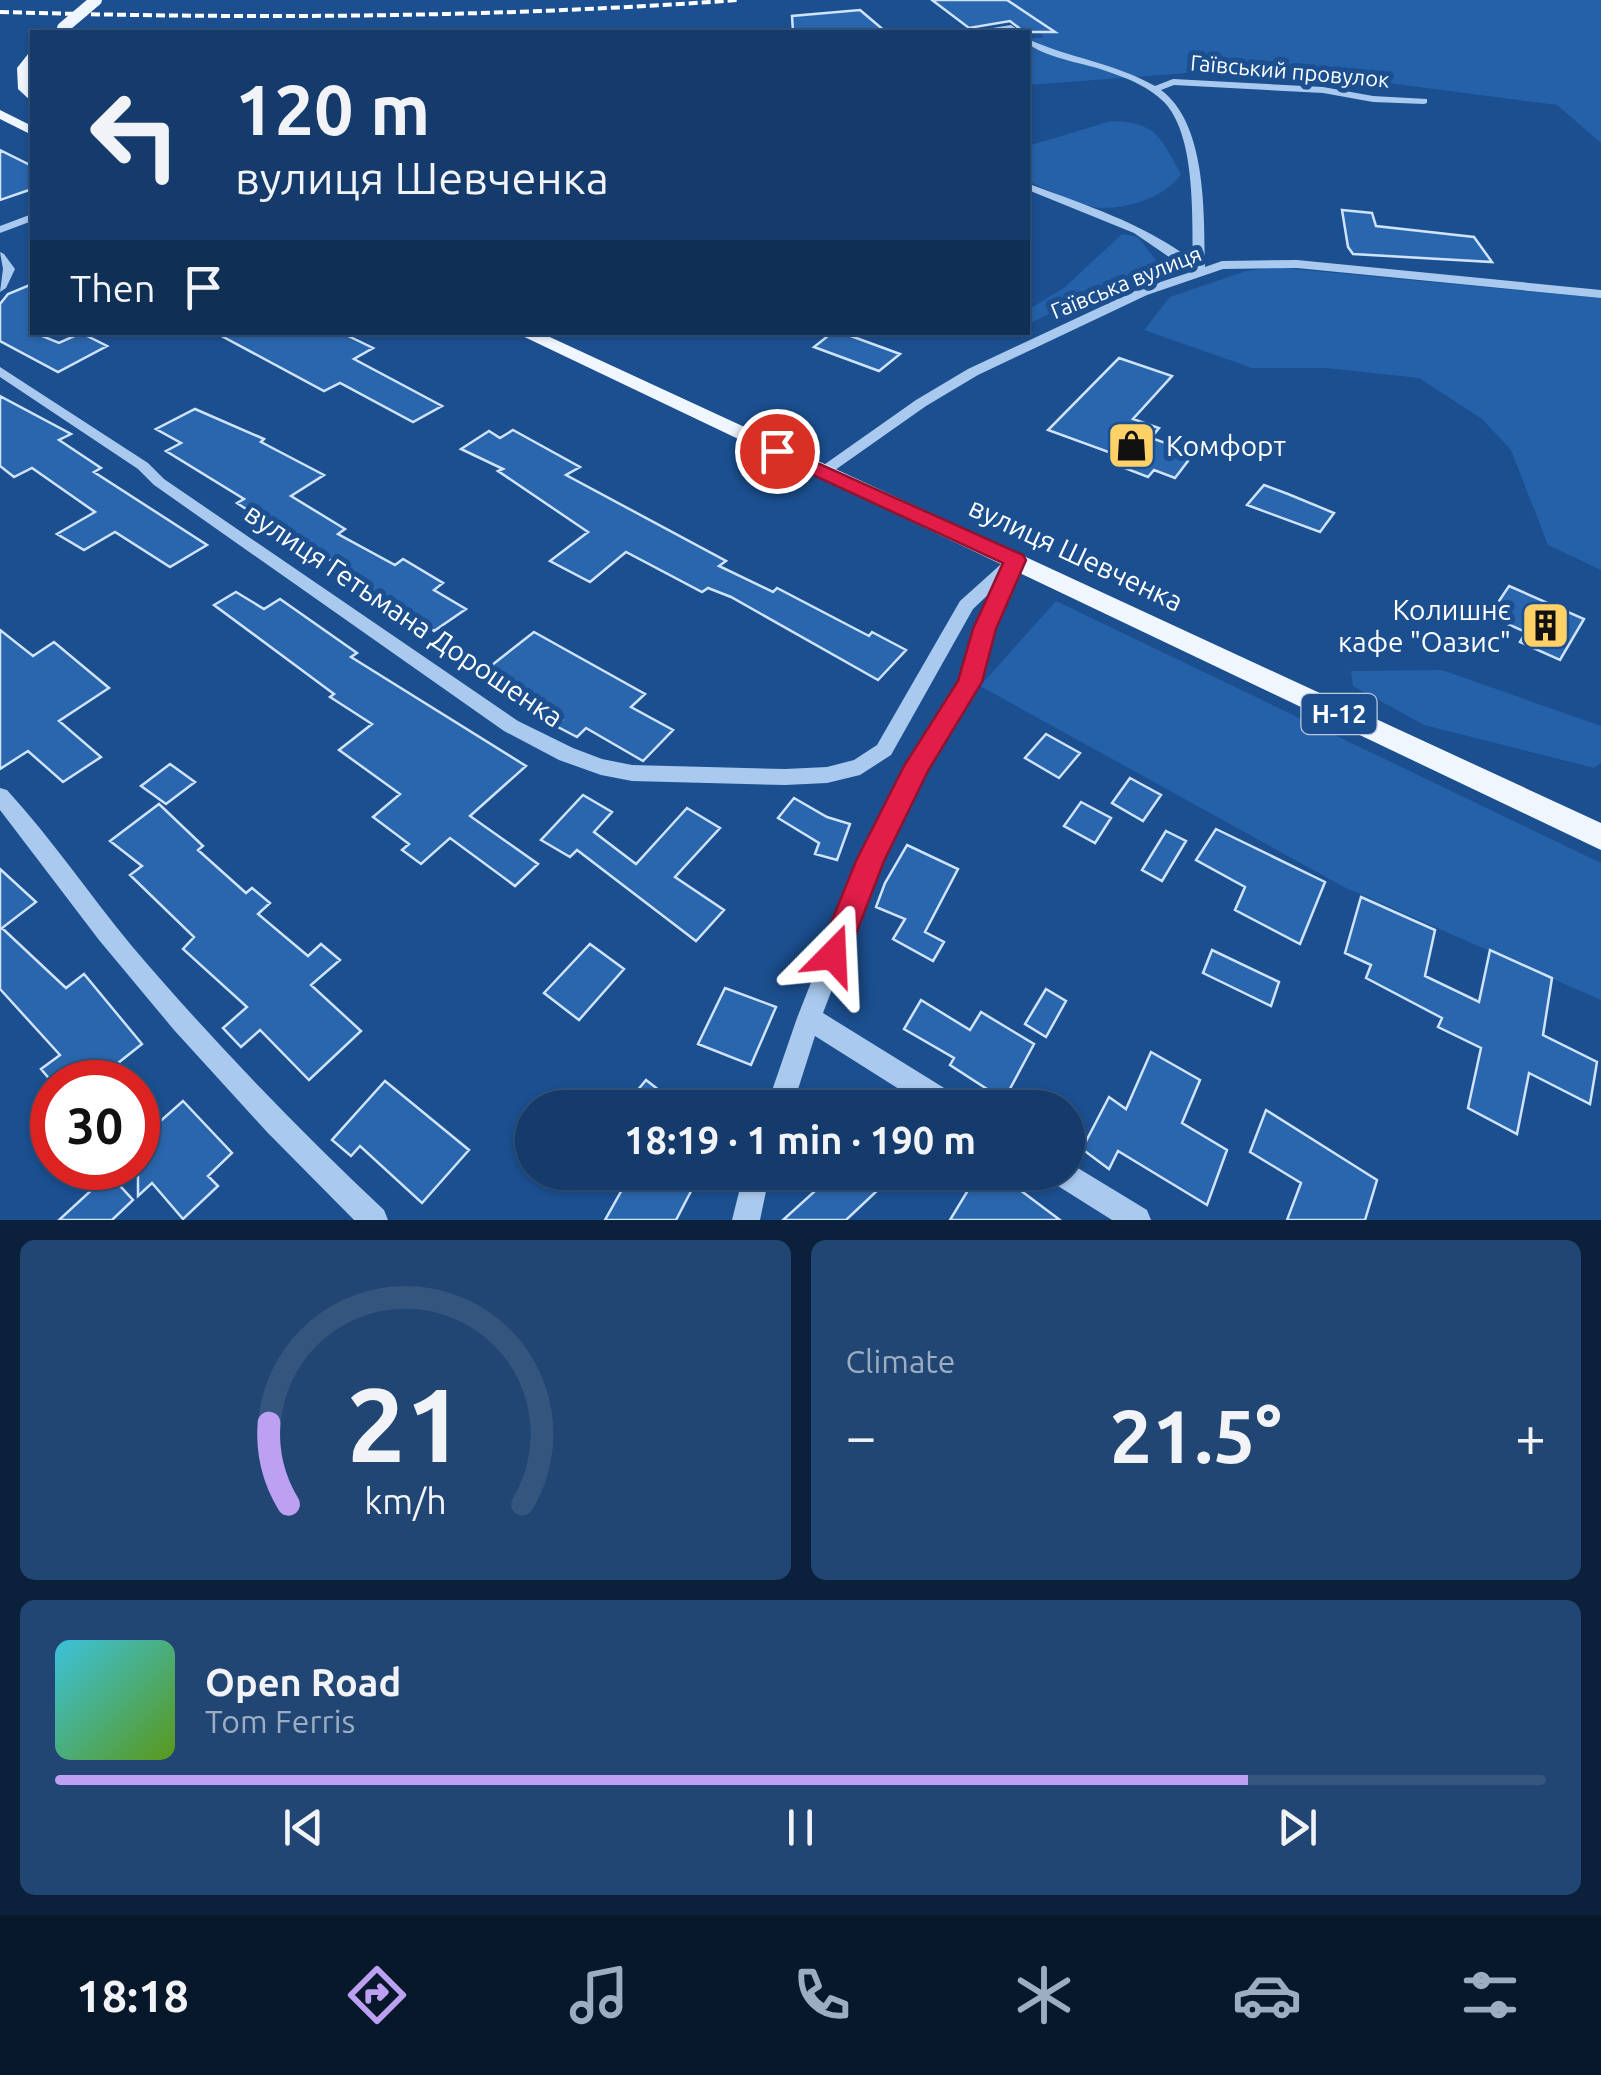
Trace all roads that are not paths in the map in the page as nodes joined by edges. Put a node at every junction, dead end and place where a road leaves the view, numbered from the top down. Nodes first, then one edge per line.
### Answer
1 (96, 0) edge
2 (60, 30) edge
3 (988, 30) edge
4 (1015, 30) edge
5 (1030, 41) edge
6 (30, 59) edge
7 (1155, 88) junction
8 (30, 96) edge
9 (1424, 100) dead end
10 (0, 114) edge
11 (30, 130) edge
12 (1030, 189) edge
13 (30, 218) edge
14 (0, 230) edge
15 (0, 256) edge
16 (1199, 272) junction
17 (0, 288) edge
18 (1601, 294) edge
19 (530, 335) edge
20 (0, 371) edge
21 (822, 472) junction
22 (1015, 560) junction
23 (0, 796) edge
24 (1601, 837) edge
25 (809, 1018) junction
26 (785, 1090) edge
27 (924, 1090) edge
28 (1085, 1188) edge
29 (752, 1190) edge
30 (744, 1215) edge
31 (374, 1220) edge
32 (1137, 1220) edge

1 - 2 main road, bridge
3 - 4 street
5 - 7 street
6 - 8 main road
7 - 9 street, Гаївський провулок
7 - 16 street
10 - 11 main road
12 - 16 street
13 - 14 street
15 - 17 street
16 - 18 street, Гаївська вулиця
16 - 21 street, Гаївська вулиця
19 - 21 main road, вулиця Шевченка / Н-12
20 - 22 street, вулиця Гетьмана Дорошенка
21 - 22 main road, вулиця Шевченка / Н-12
22 - 24 main road, вулиця Шевченка / Н-12
22 - 25 street
23 - 31 street
25 - 26 street
25 - 27 street
28 - 32 street
29 - 30 street

